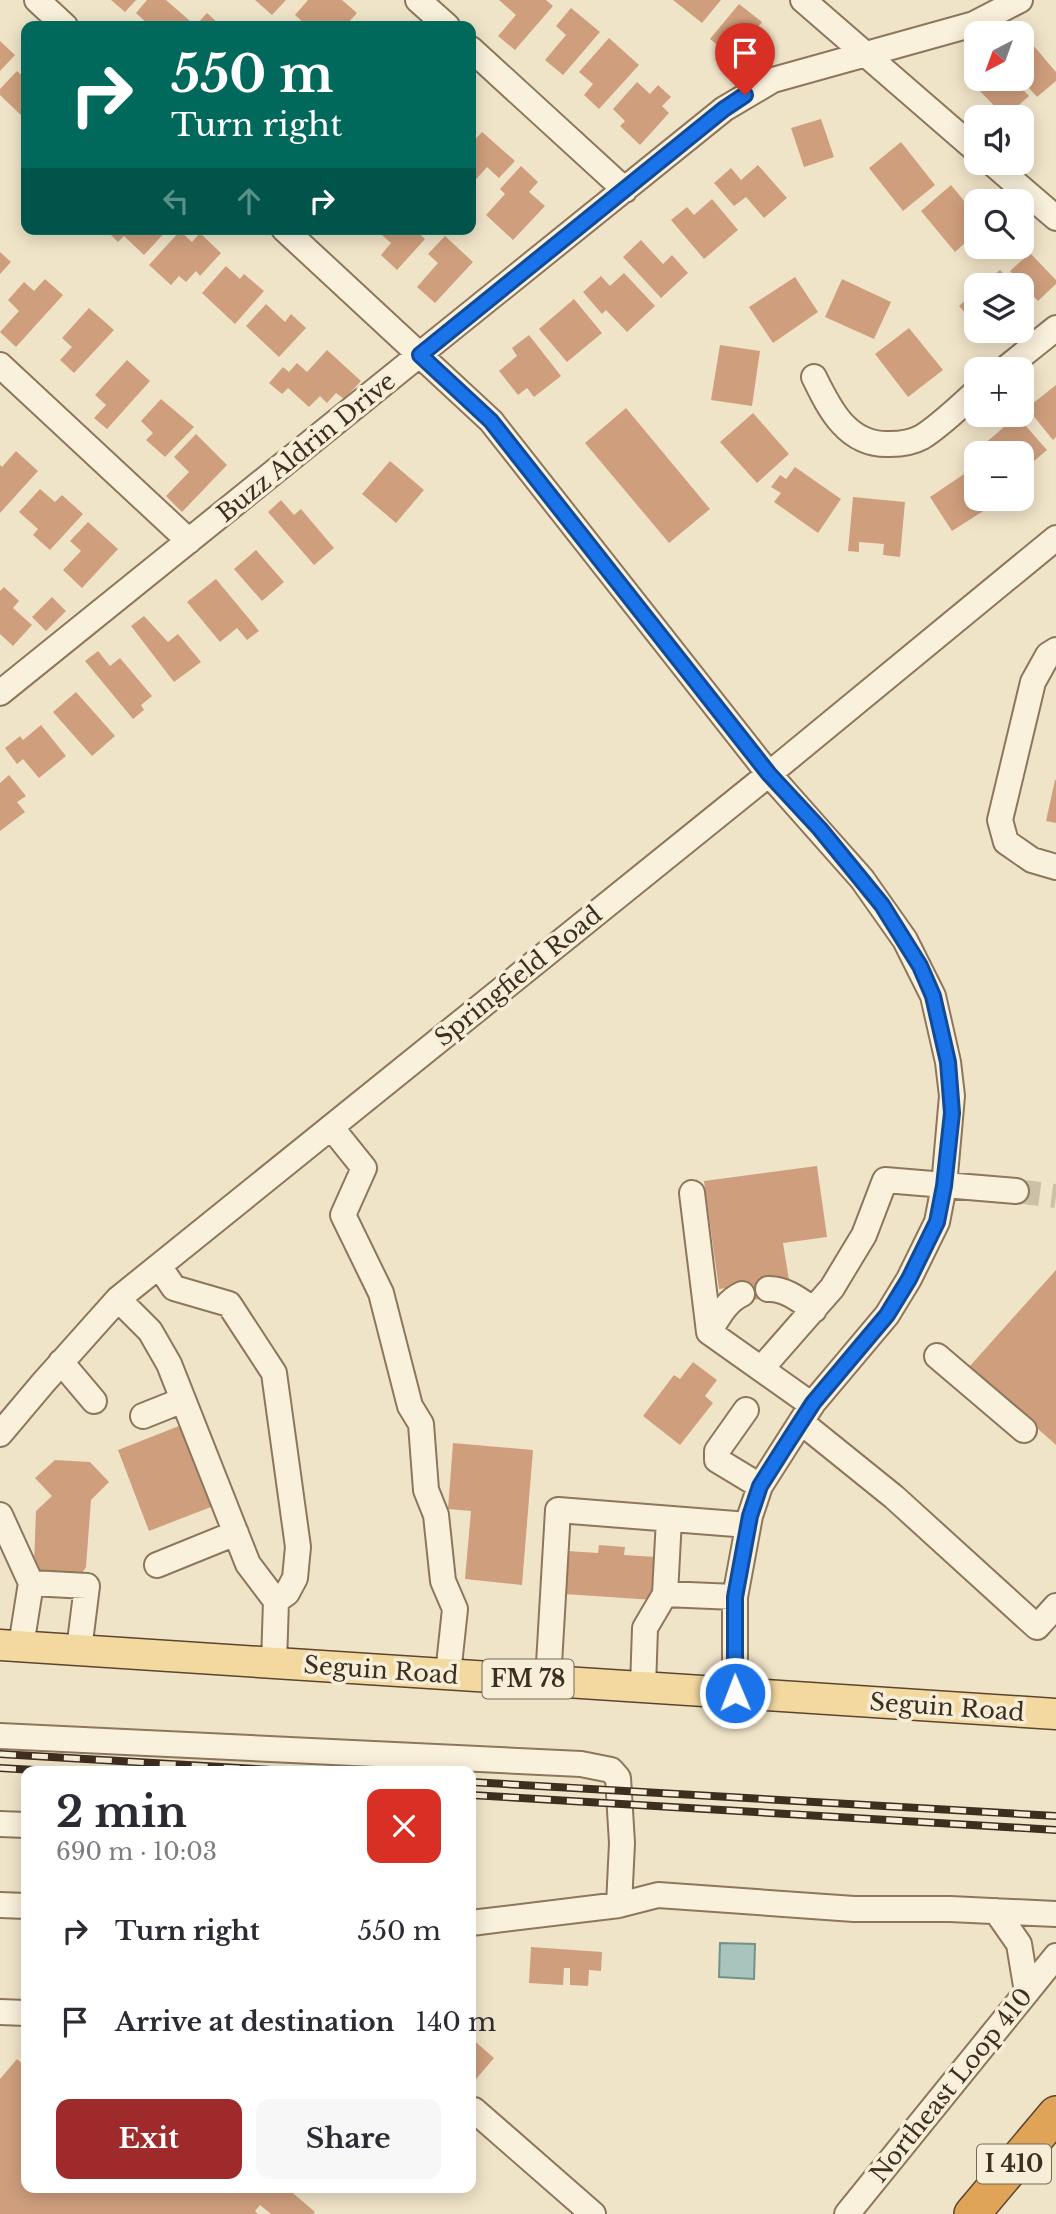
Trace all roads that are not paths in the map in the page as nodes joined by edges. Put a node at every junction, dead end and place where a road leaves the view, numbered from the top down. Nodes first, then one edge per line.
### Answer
1 (37, 0) edge
2 (418, 0) edge
3 (803, 0) edge
4 (1020, 0) edge
5 (60, 21) edge
6 (441, 21) edge
7 (476, 53) edge
8 (866, 54) junction
9 (964, 140) edge
10 (1006, 175) edge
11 (625, 190) junction
12 (1056, 218) edge
13 (290, 235) edge
14 (1056, 328) edge
15 (420, 355) junction
16 (1020, 357) edge
17 (0, 365) edge
18 (814, 377) dead end
19 (964, 402) edge
20 (1056, 538) edge
21 (189, 541) junction
22 (1056, 650) edge
23 (0, 693) edge
24 (769, 774) junction
25 (1056, 867) edge
26 (331, 1127) junction
27 (945, 1184) junction
28 (1016, 1191) tunnel mouth
29 (692, 1193) dead end
30 (159, 1266) junction
31 (768, 1289) dead end
32 (742, 1294) dead end
33 (118, 1299) junction
34 (814, 1310) junction
35 (709, 1332) junction
36 (937, 1356) dead end
37 (61, 1362) junction
38 (761, 1369) junction
39 (183, 1400) junction
40 (94, 1401) dead end
41 (746, 1410) dead end
42 (807, 1414) junction
43 (143, 1416) dead end
44 (1024, 1430) dead end
45 (0, 1434) edge
46 (760, 1486) junction
47 (0, 1515) edge
48 (669, 1519) junction
49 (748, 1525) junction
50 (236, 1533) junction
51 (157, 1565) dead end
52 (31, 1583) junction
53 (665, 1594) junction
54 (735, 1597) junction
55 (276, 1601) junction
56 (1056, 1606) edge
57 (10, 1646) edge
58 (79, 1650) junction
59 (274, 1663) junction
60 (449, 1674) junction
61 (548, 1681) junction
62 (643, 1687) junction
63 (735, 1693) junction
64 (1056, 1714) edge
65 (0, 1737) edge
66 (0, 1824) edge
67 (21, 1825) edge
68 (0, 1905) edge
69 (619, 1905) junction
70 (21, 1906) edge
71 (996, 1911) junction
72 (1056, 1914) edge
73 (476, 1922) edge
74 (1056, 1956) edge
75 (1027, 1992) junction
76 (0, 2012) edge
77 (21, 2014) edge
78 (476, 2112) edge
79 (1056, 2114) edge
80 (593, 2214) edge
81 (847, 2214) edge
82 (972, 2214) edge

1 - 5 street
2 - 6 street
3 - 8 street
4 - 8 street, Buzz Aldrin Drive
7 - 11 street
8 - 9 street
8 - 11 street, Buzz Aldrin Drive
10 - 12 street
11 - 15 street, Buzz Aldrin Drive
13 - 15 street
14 - 16 street
15 - 21 street, Buzz Aldrin Drive
15 - 24 street
17 - 21 street
18 - 19 street
20 - 24 street, Springfield Road
21 - 23 street, Buzz Aldrin Drive
22 - 25 street
24 - 26 street, Springfield Road
24 - 27 street
26 - 30 street, Springfield Road
26 - 60 street
27 - 28 street
27 - 34 street
27 - 42 street
29 - 35 street
30 - 33 street, Springfield Road
30 - 55 street
31 - 34 street
32 - 35 street
33 - 37 street, Springfield Road
33 - 39 street
34 - 38 street
35 - 38 street
36 - 44 street
37 - 40 street
37 - 45 street, Springfield Road
38 - 42 street
39 - 43 street
39 - 50 street
41 - 46 street
42 - 46 street
42 - 56 street
46 - 49 street
47 - 52 street
48 - 49 street
48 - 53 street
48 - 61 street
49 - 54 street
50 - 51 street
50 - 55 street
52 - 57 street
52 - 58 street
53 - 54 street
53 - 62 street
54 - 63 street
55 - 59 street
57 - 58 main road, Seguin Road / FM 78
58 - 59 main road, Seguin Road / FM 78
59 - 60 main road, Seguin Road / FM 78
60 - 61 main road, Seguin Road / FM 78
61 - 62 main road, Seguin Road / FM 78
62 - 63 main road, Seguin Road / FM 78
63 - 64 main road, Seguin Road / FM 78
65 - 69 street
66 - 67 street
68 - 70 street
69 - 71 street
69 - 73 street
71 - 72 street
71 - 75 street
74 - 75 street, Northeast Loop 410
75 - 81 street, Northeast Loop 410
76 - 77 street
78 - 80 street
79 - 82 highway, I 410

